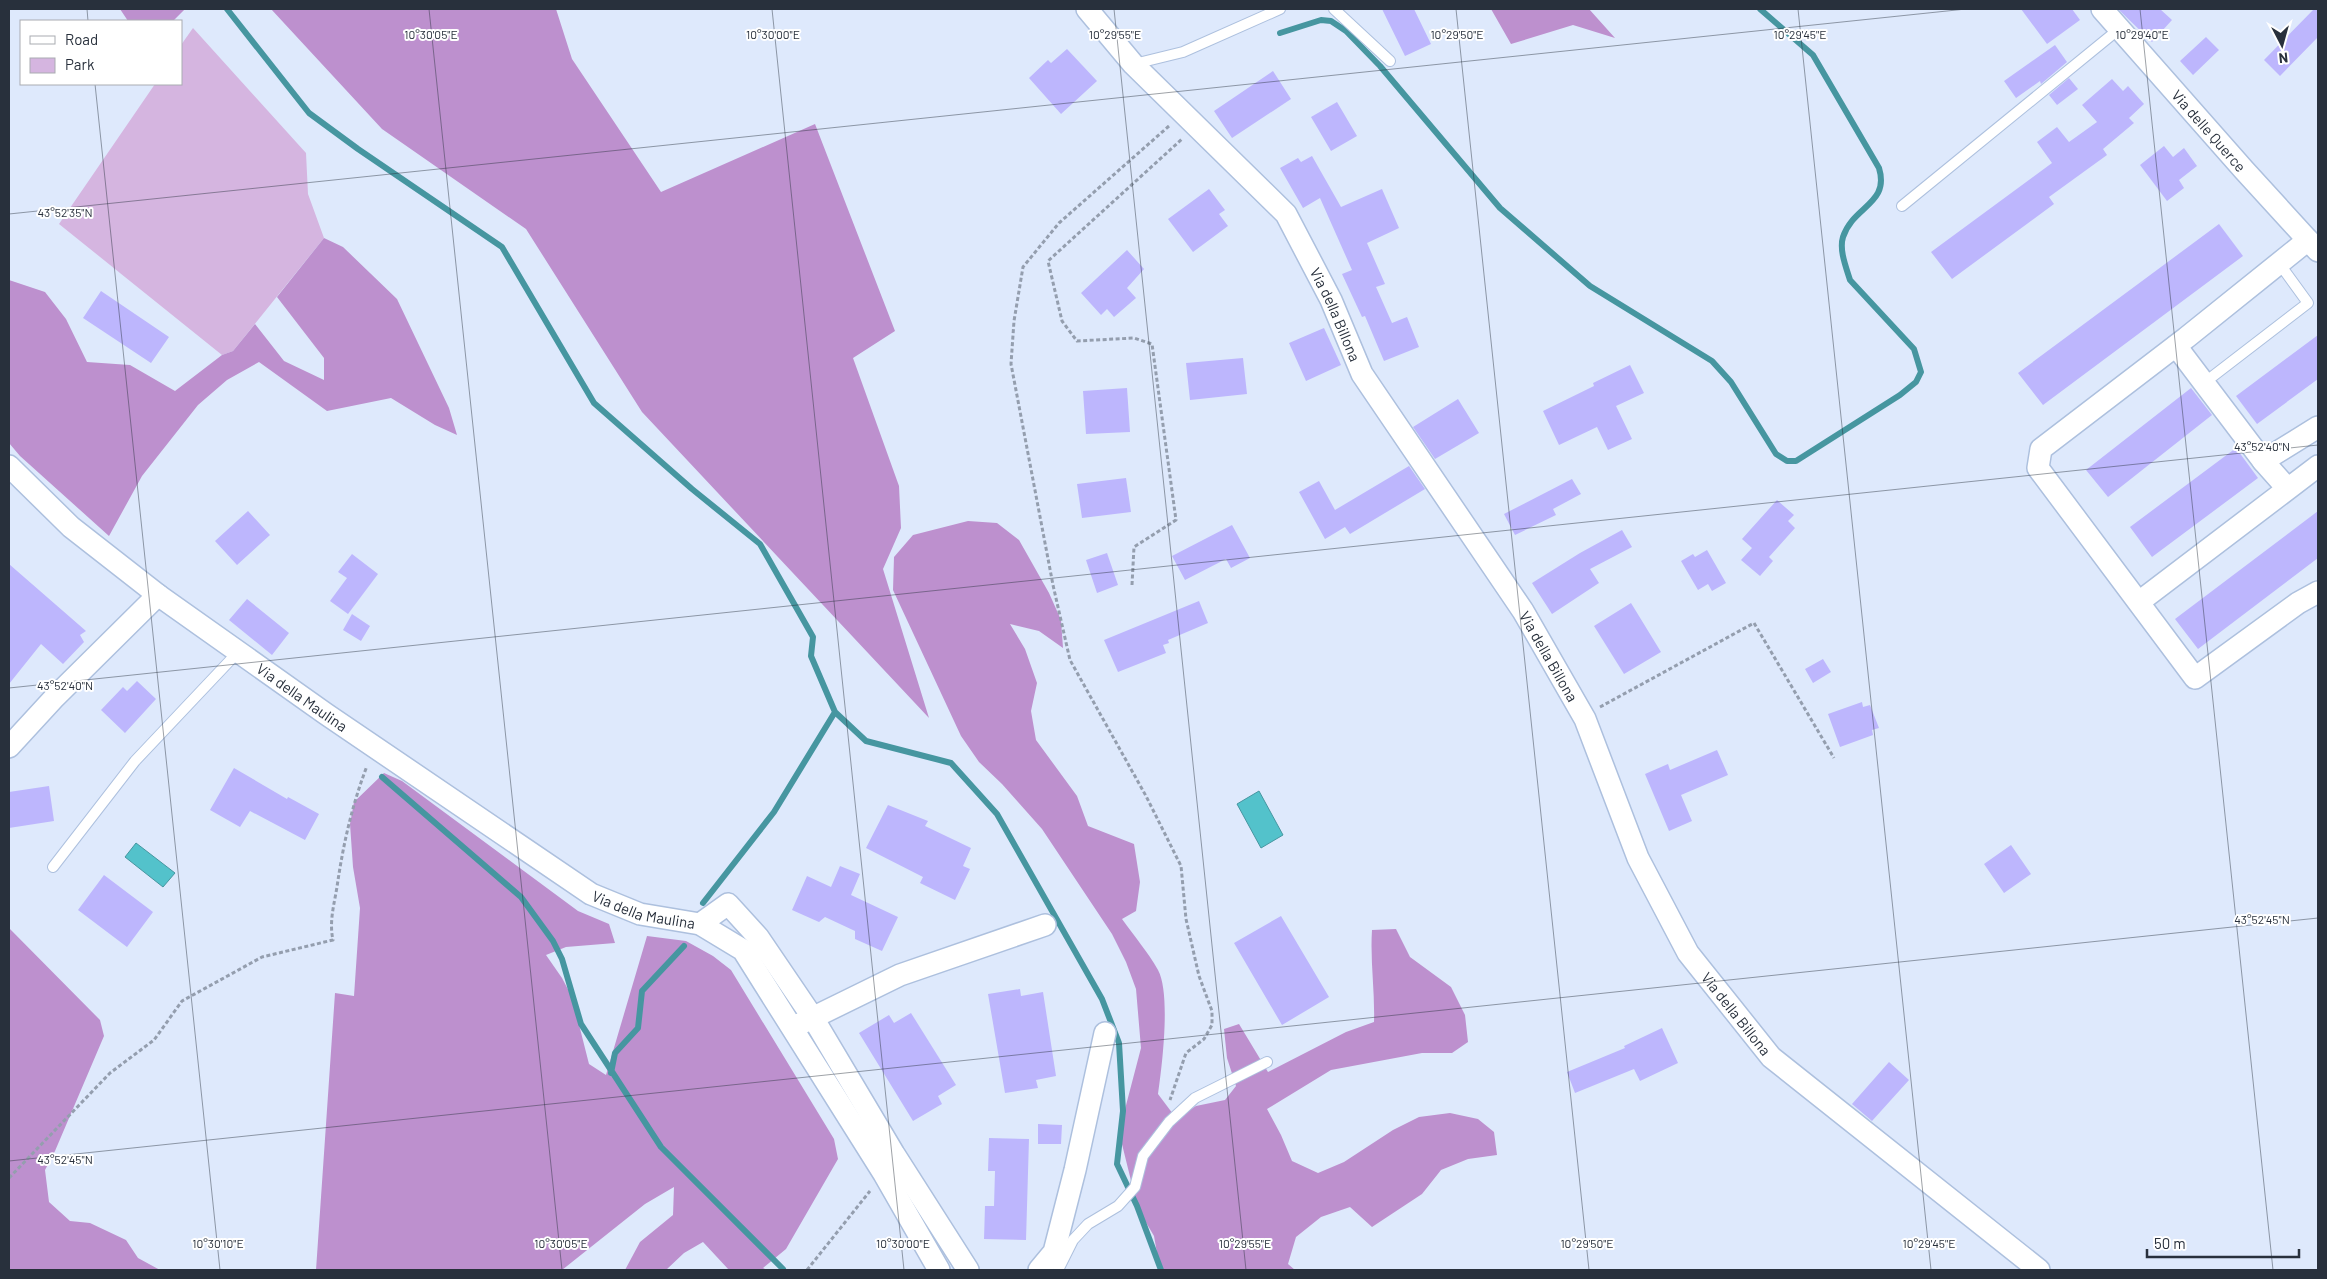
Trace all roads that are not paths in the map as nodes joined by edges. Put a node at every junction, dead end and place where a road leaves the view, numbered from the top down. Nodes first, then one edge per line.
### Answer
1 (1087, 9) edge
2 (1280, 9) edge
3 (1334, 9) edge
4 (2102, 9) edge
5 (2119, 29) junction
6 (1390, 61) dead end
7 (1133, 64) junction
8 (1902, 206) dead end
9 (2313, 245) edge
10 (2279, 263) junction
11 (2176, 346) junction
12 (2204, 383) junction
13 (2318, 427) edge
14 (2263, 461) junction
15 (9, 466) edge
16 (2318, 466) edge
17 (2287, 488) junction
18 (2318, 592) edge
19 (158, 595) junction
20 (2139, 602) junction
21 (238, 652) junction
22 (9, 747) edge
23 (53, 867) dead end
24 (700, 924) junction
25 (1045, 925) dead end
26 (813, 1018) junction
27 (792, 1028) junction
28 (1105, 1033) dead end
29 (1267, 1062) dead end
30 (939, 1270) edge
31 (968, 1270) edge
32 (1039, 1270) edge
33 (1058, 1270) edge
34 (2039, 1270) edge

1 - 7 street, Via della Billona
2 - 7 lane
3 - 6 lane
4 - 5 street, Via delle Querce
5 - 8 lane
5 - 9 street, Via delle Querce
7 - 34 street, Via della Billona
9 - 10 street
10 - 11 street
10 - 12 lane
11 - 12 street
11 - 20 street
12 - 14 street
13 - 14 street
14 - 17 street
15 - 19 street, Via della Maulina
16 - 17 street
17 - 20 street
18 - 20 street
19 - 21 street, Via della Maulina
19 - 22 street
21 - 23 lane
21 - 24 street, Via della Maulina
24 - 26 street
24 - 27 street, Via della Maulina
25 - 26 street
26 - 27 street
26 - 31 street
27 - 30 street, Via della Maulina
28 - 32 street
29 - 33 lane

